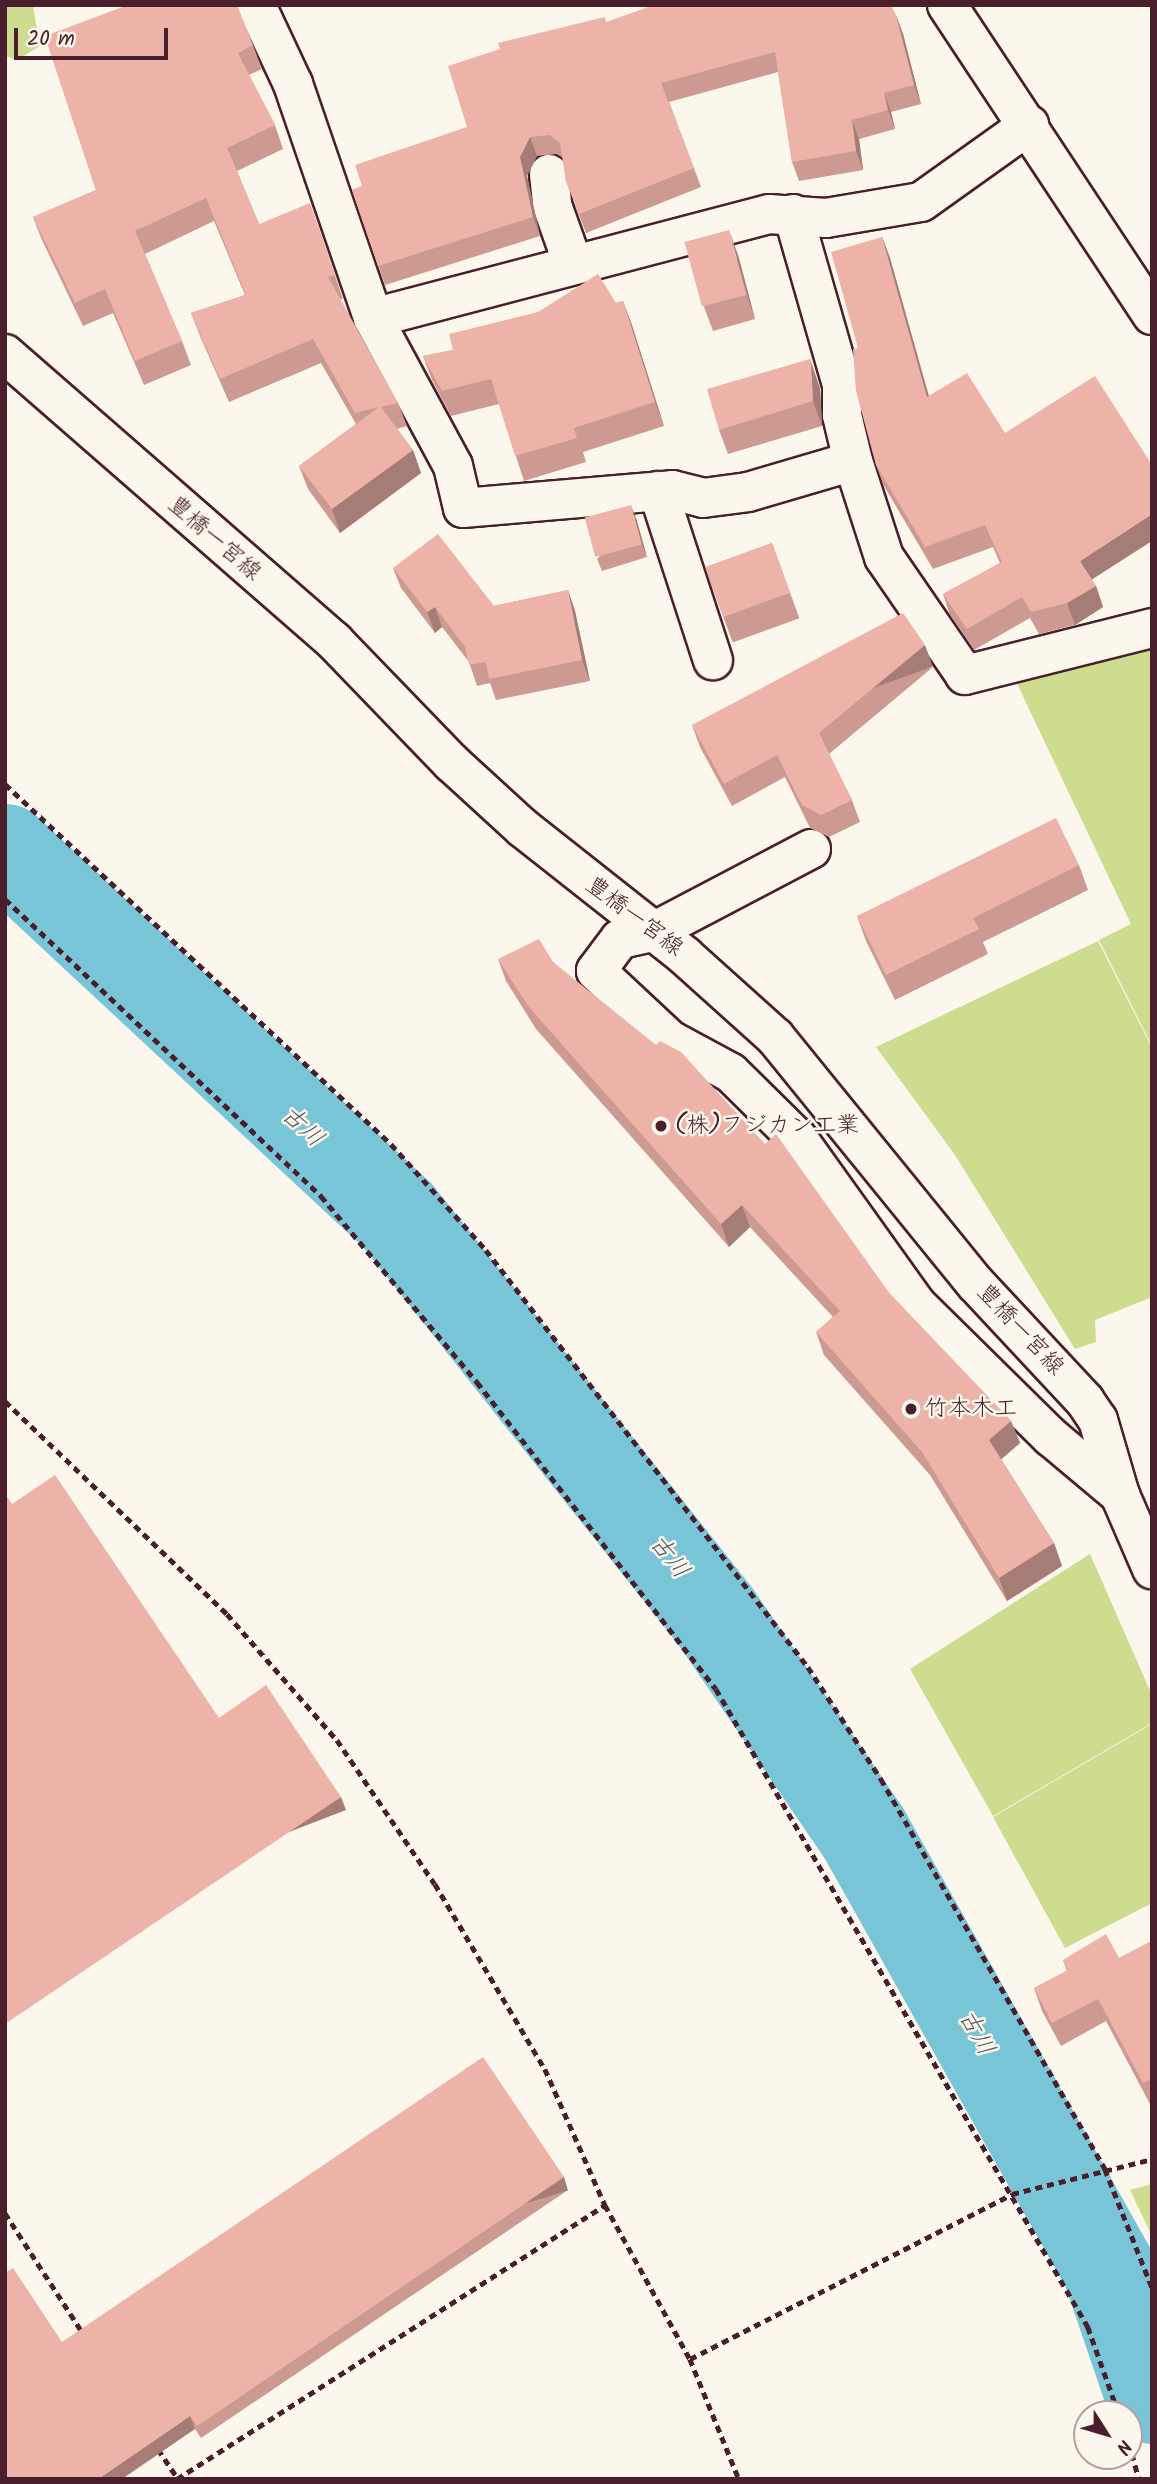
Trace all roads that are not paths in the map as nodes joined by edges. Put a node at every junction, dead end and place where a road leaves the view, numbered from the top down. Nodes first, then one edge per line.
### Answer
1 (256, 5) edge
2 (947, 5) edge
3 (1029, 125) junction
4 (549, 174) dead end
5 (793, 214) junction
6 (573, 264) junction
7 (1152, 315) edge
8 (373, 318) junction
9 (5, 354) edge
10 (853, 461) junction
11 (658, 491) junction
12 (1152, 628) edge
13 (713, 660) dead end
14 (811, 849) dead end
15 (653, 933) junction
16 (1120, 1495) junction
17 (1152, 1569) edge

1 - 8 street
2 - 3 street
3 - 5 street
3 - 7 street
4 - 6 street
5 - 6 street
5 - 10 street
6 - 8 street
8 - 11 street
9 - 15 street, 豊橋一宮線
10 - 11 street
10 - 12 street
11 - 13 street
14 - 15 street
15 - 16 street, 豊橋一宮線
15 - 16 street
16 - 17 street, 豊橋一宮線

